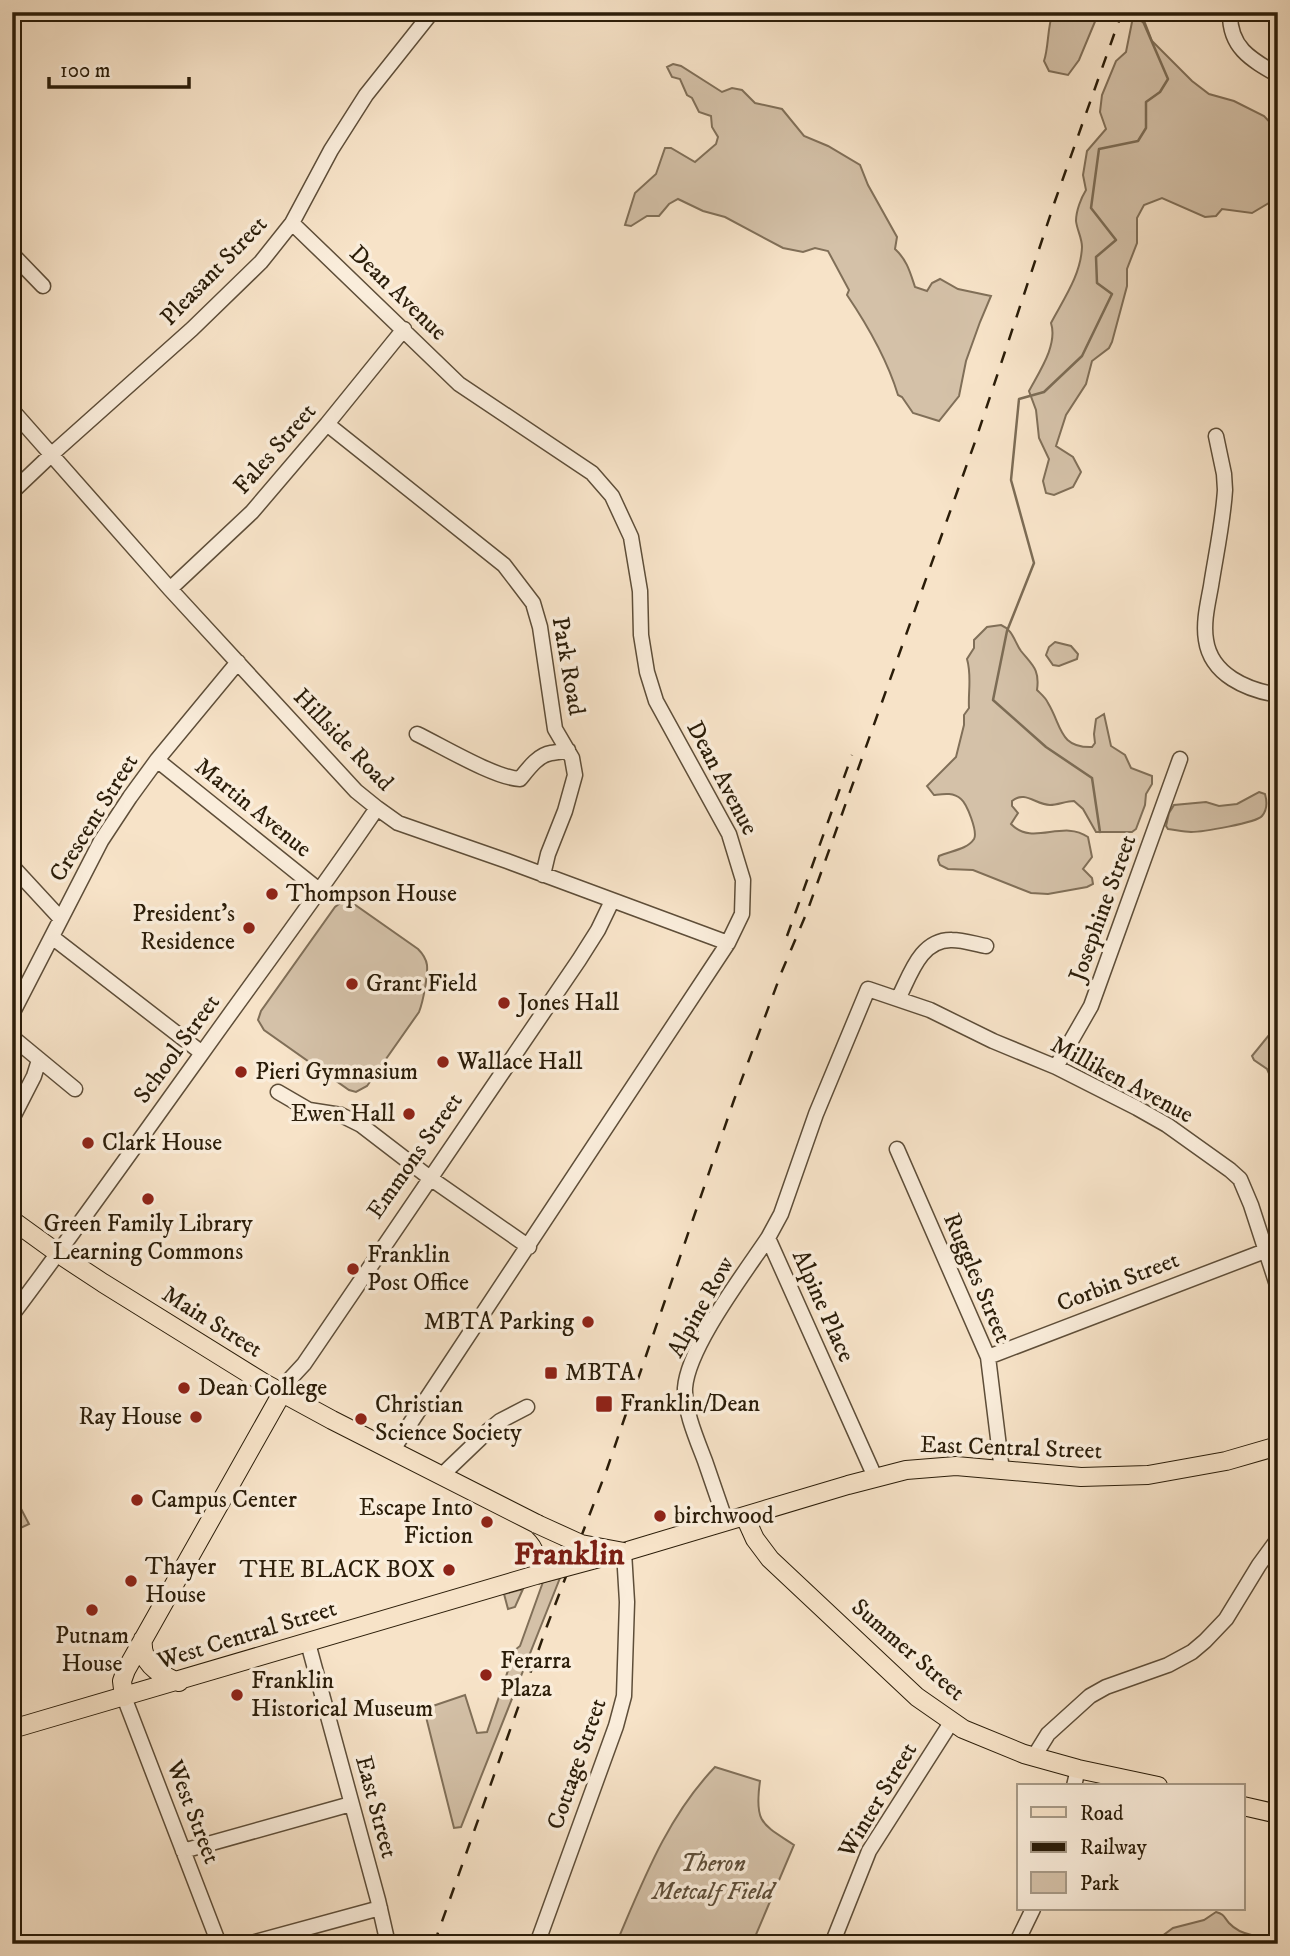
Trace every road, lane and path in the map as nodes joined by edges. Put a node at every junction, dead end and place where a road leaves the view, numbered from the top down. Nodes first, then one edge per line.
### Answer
1 (432, 12) edge
2 (1230, 12) edge
3 (1278, 75) edge
4 (292, 223) junction
5 (12, 254) edge
6 (43, 286) dead end
7 (404, 329) junction
8 (12, 410) edge
9 (327, 424) junction
10 (1216, 436) dead end
11 (52, 454) junction
12 (12, 492) edge
13 (170, 589) junction
14 (238, 662) junction
15 (1278, 695) edge
16 (417, 734) dead end
17 (568, 750) junction
18 (1180, 759) dead end
19 (157, 760) junction
20 (377, 808) junction
21 (12, 866) edge
22 (542, 875) junction
23 (320, 891) junction
24 (611, 901) junction
25 (61, 919) junction
26 (52, 937) junction
27 (728, 943) junction
28 (986, 946) dead end
29 (898, 999) junction
30 (12, 1014) edge
31 (12, 1037) edge
32 (202, 1053) junction
33 (38, 1060) junction
34 (1056, 1067) junction
35 (75, 1089) dead end
36 (278, 1092) dead end
37 (816, 1114) joint
38 (13, 1116) edge
39 (897, 1149) dead end
40 (430, 1178) junction
41 (12, 1220) edge
42 (768, 1238) junction
43 (529, 1247) junction
44 (1265, 1251) junction
45 (59, 1254) junction
46 (1278, 1288) edge
47 (12, 1315) edge
48 (988, 1356) junction
49 (282, 1393) junction
50 (527, 1407) dead end
51 (1278, 1446) edge
52 (392, 1451) junction
53 (1002, 1471) junction
54 (442, 1475) junction
55 (875, 1477) junction
56 (745, 1517) junction
57 (726, 1522) junction
58 (537, 1524) junction
59 (1278, 1539) edge
60 (624, 1552) junction
61 (536, 1575) junction
62 (143, 1639) junction
63 (308, 1643) junction
64 (179, 1682) junction
65 (124, 1697) junction
66 (952, 1721) junction
67 (12, 1729) edge
68 (1035, 1755) junction
69 (1076, 1778) edge
70 (1138, 1784) edge
71 (351, 1804) junction
72 (1244, 1806) edge
73 (1278, 1814) edge
74 (183, 1851) junction
75 (380, 1908) junction
76 (1033, 1910) edge
77 (219, 1944) edge
78 (248, 1944) edge
79 (388, 1944) edge
80 (537, 1944) edge
81 (832, 1944) edge
82 (1016, 1944) edge

1 - 4 street, Pleasant Street
2 - 3 street
4 - 7 street, Dean Avenue
4 - 11 street, Pleasant Street
5 - 6 street
7 - 9 street, Fales Street
7 - 27 street, Dean Avenue
8 - 11 street, Hillside Road
9 - 13 street, Fales Street
9 - 17 street, Park Road
10 - 15 street
11 - 12 street, Pleasant Street
11 - 13 street, Hillside Road
13 - 14 street, Hillside Road
14 - 19 street, Crescent Street
14 - 20 street, Hillside Road
16 - 17 street
17 - 22 street, Park Road
18 - 34 street, Josephine Street
19 - 23 street, Martin Avenue
19 - 25 street, Crescent Street
20 - 22 street, Hillside Road
20 - 23 street, School Street
21 - 25 street
22 - 24 street, Hillside Road
23 - 32 street, School Street
24 - 27 street, Hillside Road
24 - 40 street, Emmons Street
25 - 26 street, Crescent Street
26 - 30 street, Crescent Street
26 - 32 street
27 - 43 street, Dean Avenue
28 - 29 street
29 - 34 street, Milliken Avenue
29 - 37 street, Milliken Avenue
31 - 33 street
32 - 45 street, School Street
33 - 35 street
33 - 38 street
34 - 44 street, Milliken Avenue
36 - 40 street
37 - 42 street, Alpine Place
39 - 48 street, Ruggles Street
40 - 43 street
40 - 49 street, Emmons Street
41 - 45 main road, Main Street
42 - 55 street, Alpine Place
42 - 57 street, Alpine Row
43 - 52 street, Dean Avenue
44 - 46 street, Milliken Avenue
44 - 48 street, Corbin Street
45 - 47 street, School Street
45 - 49 main road, Main Street
48 - 53 street, Ruggles Street
49 - 52 main road, Main Street
49 - 62 main road, Emmons Street
50 - 54 street
51 - 53 main road, East Central Street
52 - 54 main road, Main Street
53 - 55 main road, East Central Street
54 - 58 main road, Main Street
55 - 56 main road, East Central Street
56 - 57 main road, East Central Street
56 - 66 main road, Summer Street
57 - 60 main road, East Central Street
58 - 60 main road, Main Street, bridge
58 - 61 main road, bridge
59 - 68 street
60 - 61 main road, West Central Street, bridge
60 - 80 street, Cottage Street
61 - 63 main road, West Central Street
62 - 64 main road
62 - 65 main road, Emmons Street
63 - 64 main road, West Central Street
63 - 71 street, East Street
64 - 65 main road, West Central Street
65 - 67 main road, West Central Street
65 - 74 street, West Street
66 - 68 main road, Summer Street
66 - 81 street, Winter Street
68 - 69 main road, Summer Street
69 - 70 main road, Summer Street
71 - 74 street
71 - 75 street, East Street
72 - 73 main road
74 - 77 street, West Street
75 - 78 street
75 - 79 street, East Street
76 - 82 street

